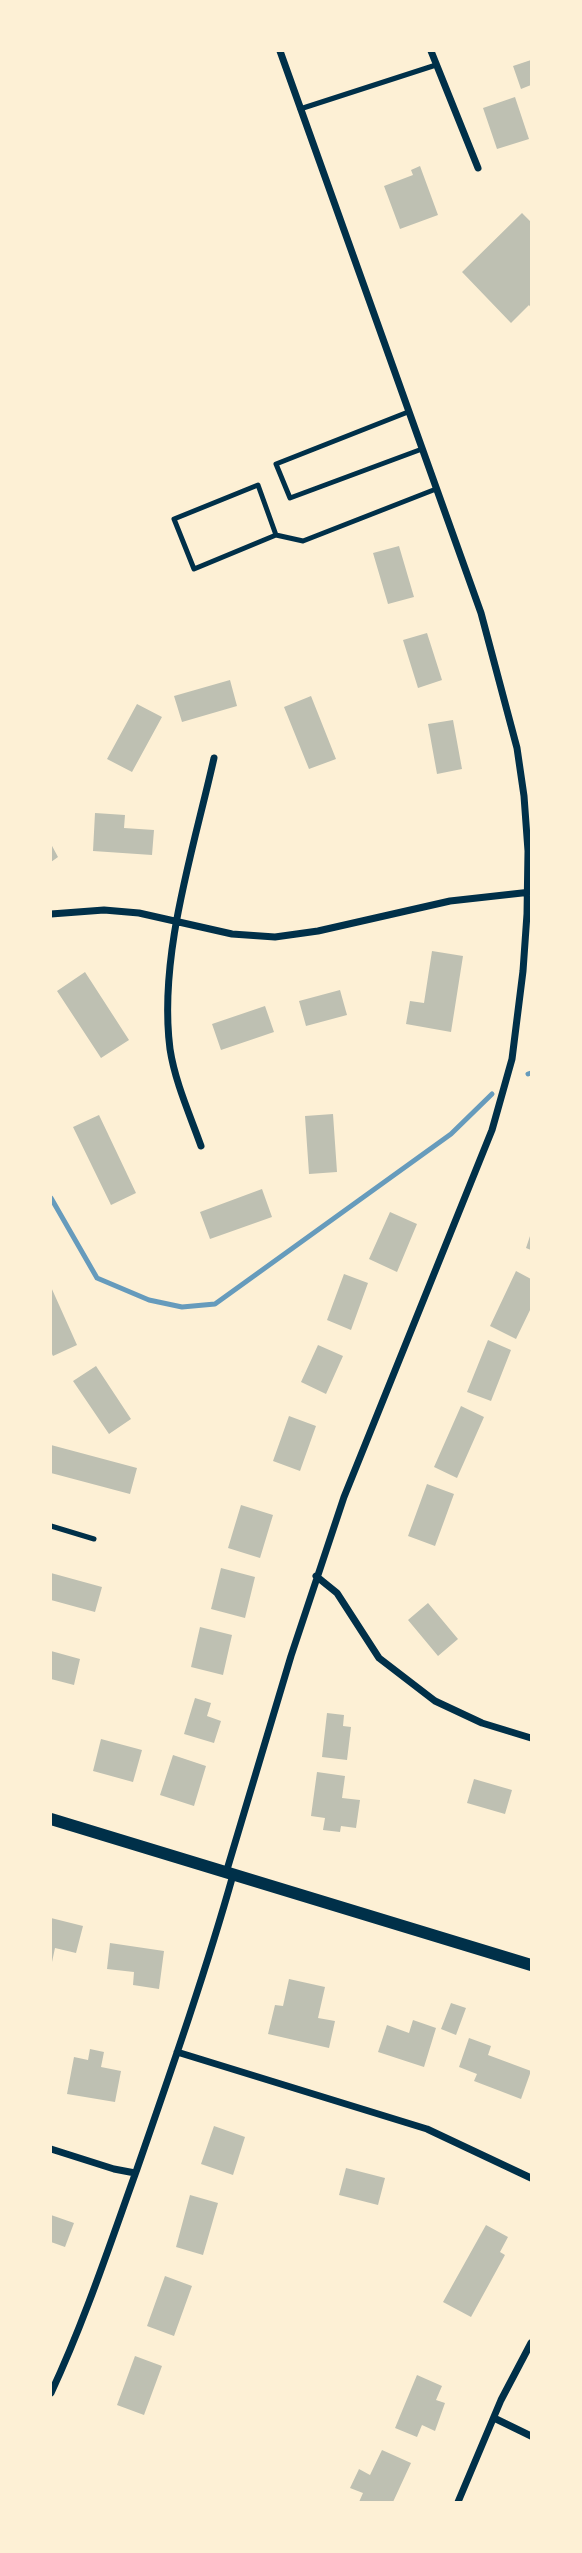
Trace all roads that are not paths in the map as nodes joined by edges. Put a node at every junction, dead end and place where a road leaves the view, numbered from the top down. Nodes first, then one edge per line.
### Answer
1 (280, 51) edge
2 (431, 51) edge
3 (436, 65) junction
4 (300, 109) junction
5 (478, 168) dead end
6 (408, 412) junction
7 (422, 449) junction
8 (436, 489) junction
9 (276, 535) junction
10 (214, 758) dead end
11 (529, 892) edge
12 (51, 914) edge
13 (177, 920) junction
14 (201, 1146) dead end
15 (51, 1526) edge
16 (94, 1539) dead end
17 (316, 1576) junction
18 (531, 1738) edge
19 (51, 1819) edge
20 (230, 1874) junction
21 (531, 1965) edge
22 (177, 2052) junction
23 (51, 2149) edge
24 (135, 2173) junction
25 (531, 2178) edge
26 (531, 2343) edge
27 (51, 2393) edge
28 (494, 2418) junction
29 (531, 2436) edge
30 (458, 2502) edge

1 - 4 street
2 - 3 street
3 - 4 lane
3 - 5 street
4 - 6 street
6 - 7 street
6 - 7 lane
7 - 8 street
8 - 9 lane
8 - 11 street
9 - 9 lane
10 - 13 street
11 - 13 street
11 - 17 street
12 - 13 street
13 - 14 street
15 - 16 lane
17 - 18 street
17 - 20 street
19 - 20 street
20 - 21 street
20 - 22 street
22 - 24 street
22 - 25 street
23 - 24 street
24 - 27 street
26 - 28 street
28 - 29 street
28 - 30 street

